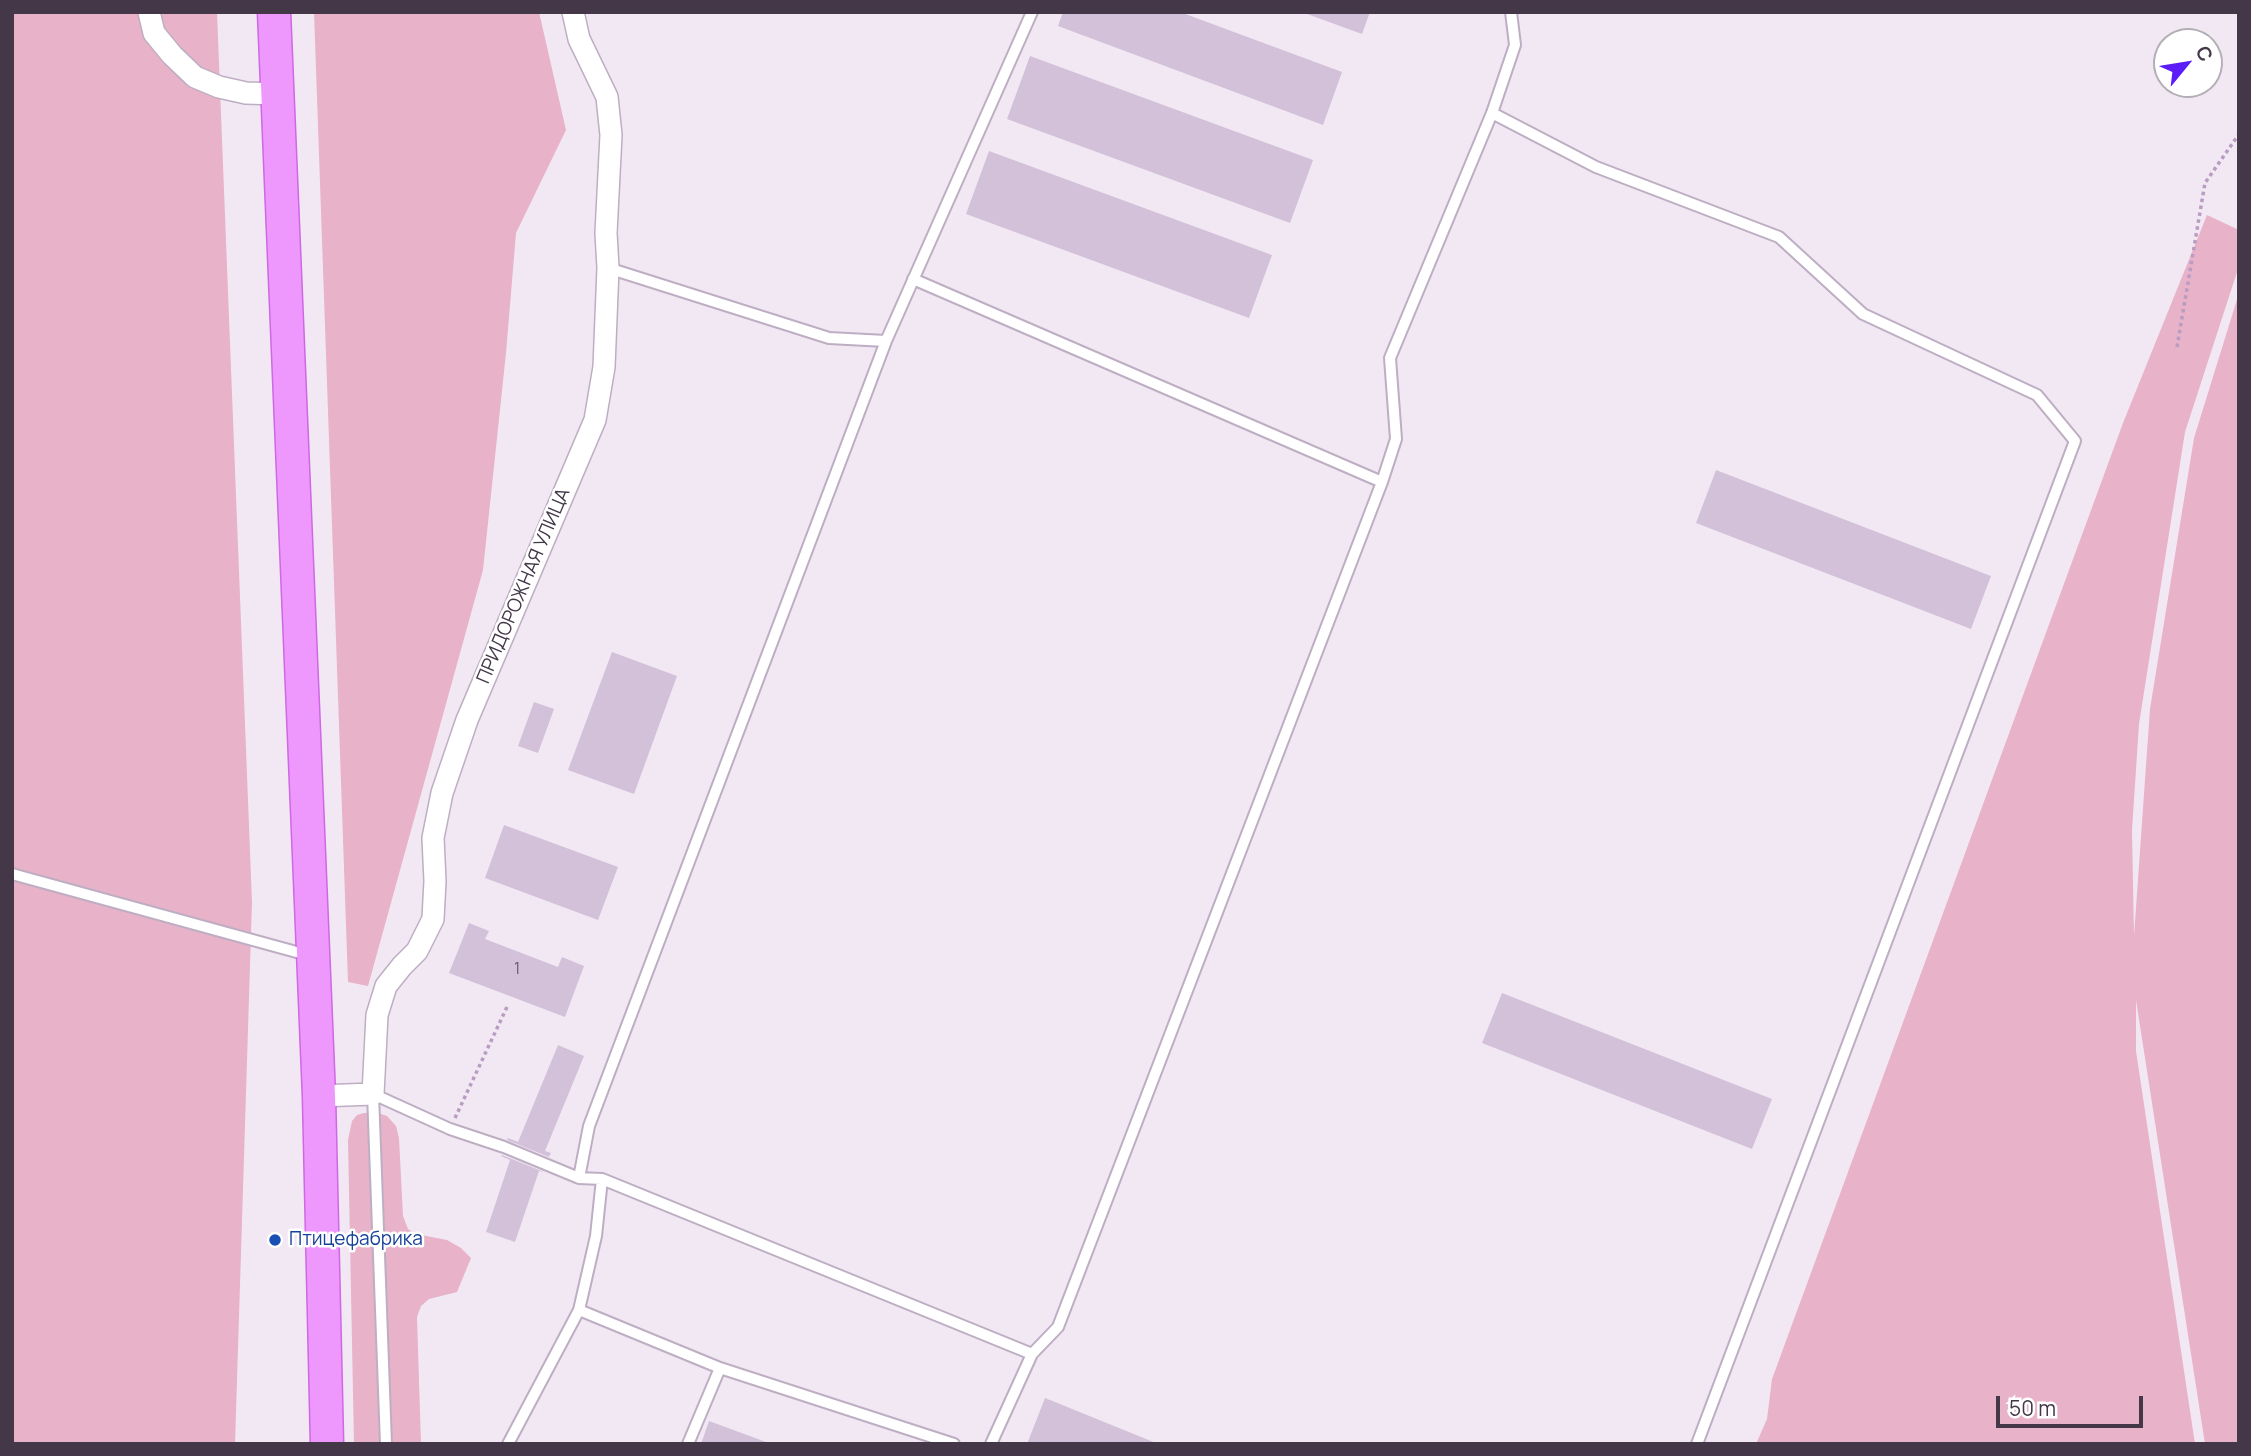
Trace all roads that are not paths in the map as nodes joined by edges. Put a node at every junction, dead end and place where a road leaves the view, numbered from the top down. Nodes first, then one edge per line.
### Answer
1 (149, 12) edge
2 (274, 12) edge
3 (573, 12) edge
4 (1032, 12) edge
5 (1511, 12) edge
6 (278, 94) junction
7 (1492, 113) junction
8 (608, 268) junction
9 (913, 279) junction
10 (886, 341) junction
11 (1382, 482) junction
12 (12, 874) edge
13 (313, 957) junction
14 (373, 1094) junction
15 (319, 1096) junction
16 (579, 1178) junction
17 (602, 1179) junction
18 (579, 1310) junction
19 (1032, 1354) junction
20 (719, 1368) junction
21 (327, 1444) edge
22 (386, 1444) edge
23 (508, 1444) edge
24 (688, 1444) edge
25 (954, 1444) edge
26 (991, 1444) edge
27 (1697, 1444) edge

1 - 6 street
2 - 6 main road
3 - 8 street, ПРИДОРОЖНАЯ УЛИЦА
4 - 9 lane
5 - 7 lane
6 - 13 main road
7 - 11 lane
7 - 27 lane
8 - 10 lane
8 - 14 street, ПРИДОРОЖНАЯ УЛИЦА
9 - 10 lane
9 - 11 lane
10 - 16 lane
11 - 19 lane
12 - 13 lane
13 - 15 main road
14 - 15 street
14 - 16 lane
14 - 22 lane
15 - 21 main road
16 - 17 lane
17 - 18 lane
17 - 19 lane
18 - 20 lane
18 - 23 lane
19 - 26 lane
20 - 24 lane
20 - 25 lane

